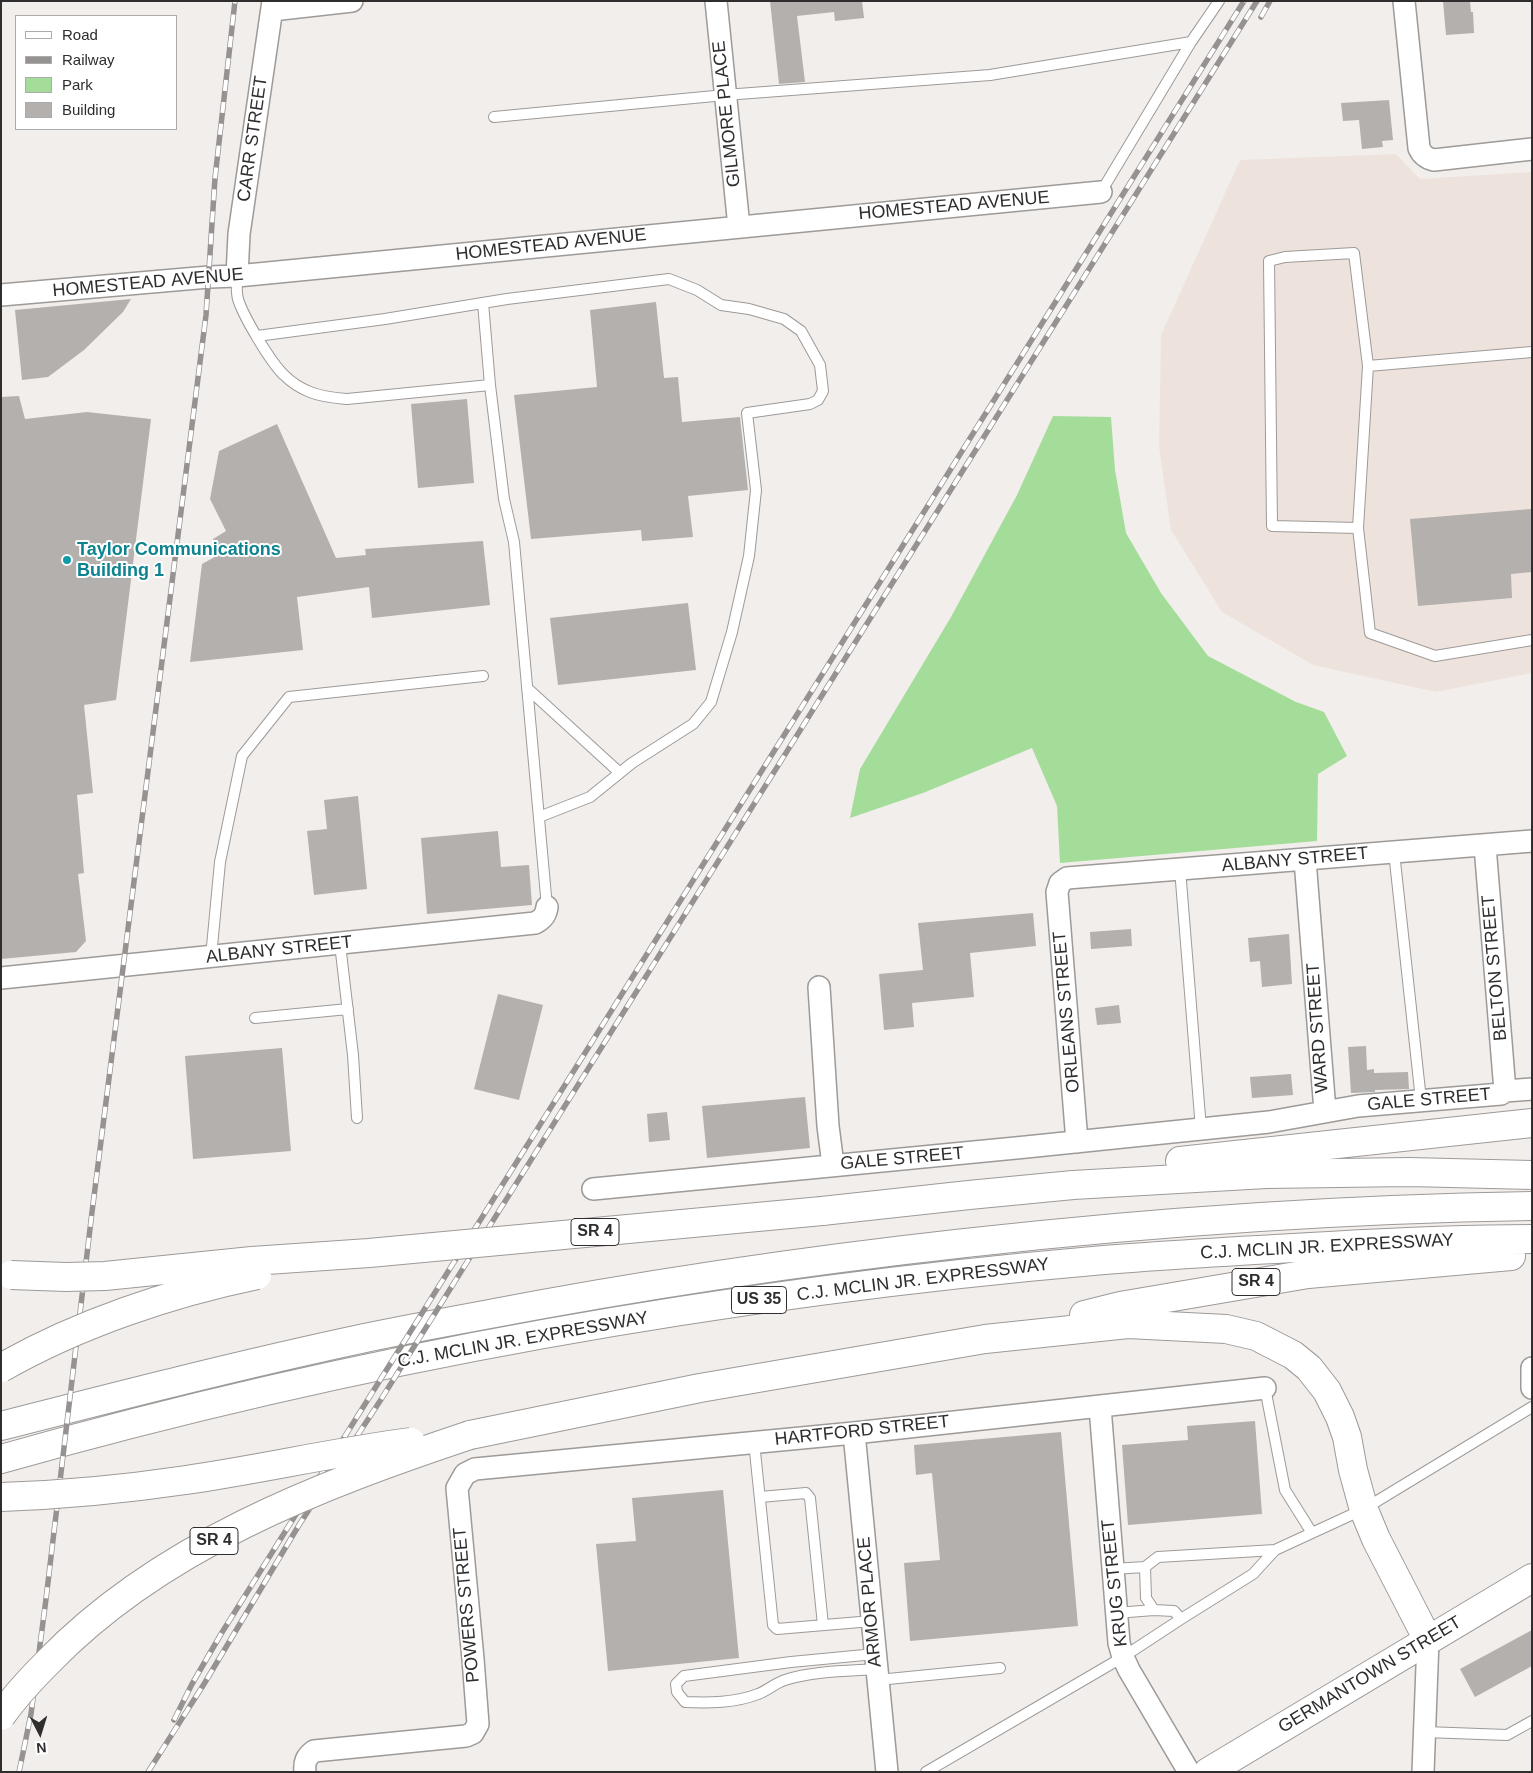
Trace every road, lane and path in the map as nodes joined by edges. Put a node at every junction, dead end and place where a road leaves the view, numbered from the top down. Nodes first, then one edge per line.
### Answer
1 (352, 1) edge
2 (716, 1) edge
3 (1220, 1) edge
4 (1404, 1) edge
5 (272, 6) edge
6 (1191, 42) junction
7 (726, 95) junction
8 (494, 117) dead end
9 (1532, 149) edge
10 (1101, 192) joint
11 (739, 227) junction
12 (236, 276) junction
13 (1, 295) edge
14 (483, 303) junction
15 (257, 336) junction
16 (1532, 352) edge
17 (1368, 366) junction
18 (490, 385) junction
19 (1358, 528) junction
20 (1532, 640) edge
21 (482, 676) dead end
22 (527, 688) junction
23 (620, 773) junction
24 (539, 816) junction
25 (1532, 841) edge
26 (1485, 846) junction
27 (1394, 852) junction
28 (1305, 860) junction
29 (1180, 869) junction
30 (1060, 883) joint
31 (547, 906) joint
32 (340, 944) junction
33 (211, 957) junction
34 (1, 978) edge
35 (819, 987) dead end
36 (348, 1009) junction
37 (255, 1018) dead end
38 (1532, 1089) edge
39 (1505, 1091) junction
40 (1421, 1100) junction
41 (1325, 1111) junction
42 (357, 1118) dead end
43 (1532, 1123) edge
44 (1206, 1129) junction
45 (1077, 1142) junction
46 (833, 1166) junction
47 (1532, 1175) edge
48 (1073, 1185) junction
49 (593, 1189) dead end
50 (1532, 1206) edge
51 (1532, 1239) edge
52 (369, 1253) junction
53 (1532, 1254) edge
54 (6, 1274) edge
55 (985, 1339) junction
56 (1, 1368) edge
57 (1532, 1368) edge
58 (1265, 1388) joint
59 (1532, 1388) edge
60 (1100, 1407) junction
61 (1532, 1407) edge
62 (1, 1426) edge
63 (854, 1432) junction
64 (470, 1434) junction
65 (754, 1442) junction
66 (1, 1459) edge
67 (461, 1478) joint
68 (1, 1497) edge
69 (760, 1497) junction
70 (1364, 1509) junction
71 (1312, 1533) junction
72 (1275, 1550) junction
73 (1145, 1566) junction
74 (1112, 1569) junction
75 (1532, 1578) edge
76 (1154, 1610) junction
77 (1116, 1613) junction
78 (1181, 1619) junction
79 (872, 1621) junction
80 (823, 1625) junction
81 (1428, 1640) junction
82 (1123, 1657) junction
83 (877, 1668) junction
84 (1000, 1668) dead end
85 (1, 1716) edge
86 (1532, 1721) edge
87 (1425, 1732) junction
88 (306, 1764) edge
89 (886, 1772) edge
90 (926, 1772) edge
91 (1189, 1772) edge
92 (1208, 1772) edge
93 (1423, 1772) edge

1 - 5 street
2 - 7 street, GILMORE PLACE
3 - 6 lane
4 - 9 street
5 - 12 street, CARR STREET
6 - 7 lane
6 - 10 lane
7 - 8 lane
7 - 11 street, GILMORE PLACE
10 - 11 street, HOMESTEAD AVENUE
11 - 12 street, HOMESTEAD AVENUE
12 - 13 street, HOMESTEAD AVENUE
12 - 15 lane
14 - 15 lane
14 - 18 lane
14 - 23 lane
15 - 18 lane
16 - 17 lane
17 - 19 lane
17 - 19 lane
18 - 22 lane
19 - 20 lane
21 - 33 lane
22 - 23 lane
22 - 24 lane
23 - 24 lane
24 - 31 lane
25 - 26 street, ALBANY STREET
26 - 27 street, ALBANY STREET
26 - 39 street, BELTON STREET
27 - 28 street, ALBANY STREET
27 - 40 lane
28 - 29 street, ALBANY STREET
28 - 41 street, WARD STREET
29 - 30 street, ALBANY STREET
29 - 44 lane
30 - 45 street, ORLEANS STREET
31 - 32 street, ALBANY STREET
32 - 33 street, ALBANY STREET
32 - 36 lane
33 - 34 street, ALBANY STREET
35 - 46 street
36 - 37 lane
36 - 42 lane
38 - 39 street, GALE STREET
39 - 40 street, GALE STREET
40 - 41 street, GALE STREET
41 - 44 street, WARD STREET
43 - 48 main road
44 - 45 street, GALE STREET
45 - 46 street, GALE STREET
46 - 49 street, GALE STREET
47 - 48 main road, SR 4
48 - 52 main road, SR 4, bridge
50 - 62 main road, C.J. MCLIN JR. EXPRESSWAY / US 35
51 - 66 main road, C.J. MCLIN JR. EXPRESSWAY / US 35
52 - 54 main road, bridge
52 - 56 main road, SR 4, bridge
53 - 55 main road, SR 4
55 - 64 main road, SR 4
55 - 70 main road
57 - 59 street
58 - 60 street, HARTFORD STREET
58 - 71 lane
60 - 63 street, HARTFORD STREET
60 - 74 street, KRUG STREET
61 - 70 lane
63 - 65 street, HARTFORD STREET
63 - 79 street, ARMOR PLACE
64 - 68 main road, bridge
64 - 85 main road, SR 4, bridge
65 - 67 street, HARTFORD STREET
65 - 69 lane
67 - 88 street, POWERS STREET
69 - 80 lane
69 - 80 lane
70 - 71 lane
70 - 81 main road
71 - 72 lane
72 - 73 lane
72 - 78 lane
73 - 74 lane
73 - 76 lane
74 - 77 street, KRUG STREET
75 - 81 main road, GERMANTOWN STREET
76 - 77 lane
76 - 78 lane
77 - 82 street, KRUG STREET
78 - 82 lane
79 - 80 lane
79 - 83 street, ARMOR PLACE
81 - 87 street
81 - 92 main road, GERMANTOWN STREET
82 - 90 lane
82 - 91 street, KRUG STREET
83 - 83 lane
83 - 84 lane
83 - 89 street, ARMOR PLACE
86 - 87 lane
87 - 93 street

